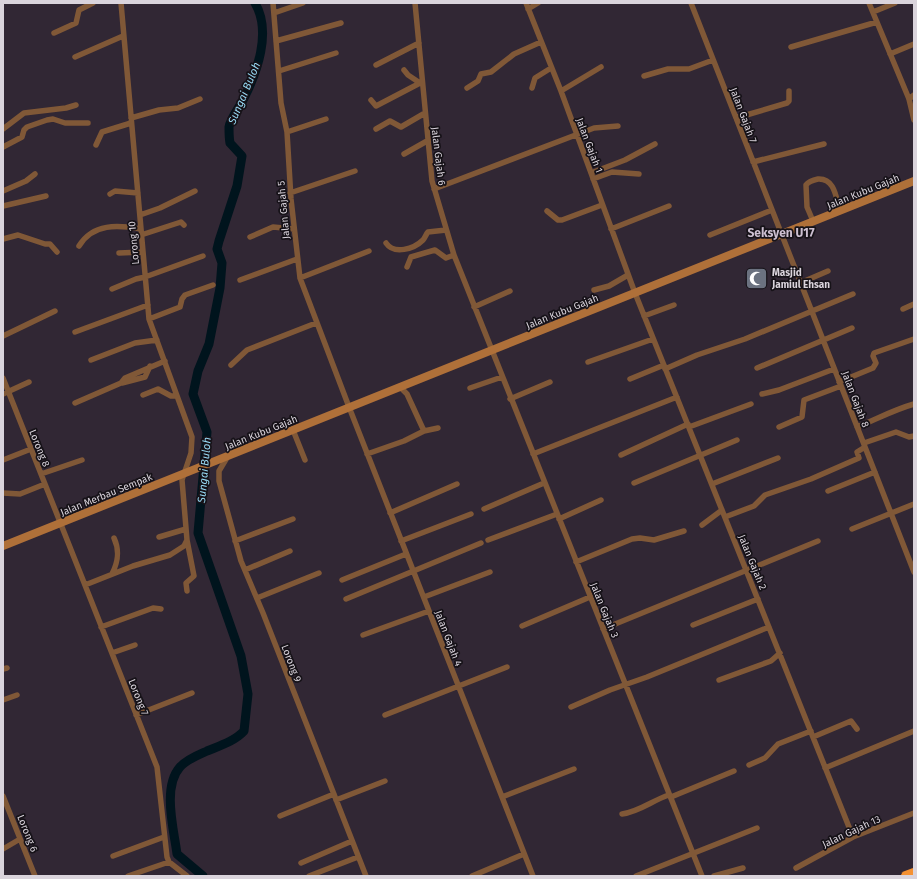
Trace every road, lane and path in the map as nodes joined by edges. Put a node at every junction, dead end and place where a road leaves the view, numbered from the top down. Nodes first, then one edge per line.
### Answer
1 (93, 3) edge
2 (122, 3) edge
3 (273, 3) edge
4 (303, 3) edge
5 (415, 3) edge
6 (538, 3) edge
7 (691, 3) edge
8 (869, 3) edge
9 (895, 3) edge
10 (527, 6) edge
11 (873, 12) junction
12 (274, 13) junction
13 (877, 22) junction
14 (341, 23) dead end
15 (54, 33) dead end
16 (124, 36) junction
17 (276, 41) junction
18 (541, 42) junction
19 (418, 43) junction
20 (914, 44) edge
21 (791, 48) dead end
22 (336, 53) dead end
23 (890, 54) junction
24 (75, 57) dead end
25 (713, 60) junction
26 (376, 65) dead end
27 (601, 67) dead end
28 (551, 68) junction
29 (404, 70) dead end
30 (278, 71) junction
31 (644, 76) dead end
32 (421, 82) junction
33 (467, 88) dead end
34 (532, 88) dead end
35 (789, 91) dead end
36 (561, 92) junction
37 (911, 97) edge
38 (200, 99) dead end
39 (371, 100) dead end
40 (76, 105) dead end
41 (425, 114) junction
42 (736, 118) junction
43 (326, 119) dead end
44 (914, 120) edge
45 (131, 121) junction
46 (88, 123) dead end
47 (618, 126) dead end
48 (3, 129) edge
49 (376, 129) dead end
50 (288, 132) junction
51 (576, 135) junction
52 (427, 141) junction
53 (656, 144) dead end
54 (824, 144) dead end
55 (96, 145) dead end
56 (3, 147) edge
57 (404, 154) dead end
58 (753, 162) junction
59 (355, 171) dead end
60 (35, 174) dead end
61 (639, 174) dead end
62 (592, 176) junction
63 (914, 181) edge
64 (434, 189) junction
65 (3, 190) edge
66 (195, 191) dead end
67 (138, 193) junction
68 (290, 193) junction
69 (110, 194) dead end
70 (46, 196) dead end
71 (602, 205) junction
72 (3, 206) edge
73 (669, 206) dead end
74 (772, 210) junction
75 (547, 211) dead end
76 (840, 211) junction
77 (140, 215) junction
78 (813, 221) junction
79 (184, 225) dead end
80 (294, 229) junction
81 (611, 229) junction
82 (446, 230) junction
83 (141, 232) junction
84 (781, 234) junction
85 (710, 235) dead end
86 (250, 237) dead end
87 (3, 239) edge
88 (386, 243) dead end
89 (79, 246) dead end
90 (369, 251) dead end
91 (57, 252) dead end
92 (143, 252) junction
93 (119, 253) dead end
94 (454, 255) junction
95 (203, 256) dead end
96 (297, 259) junction
97 (407, 267) dead end
98 (828, 271) dead end
99 (628, 275) junction
100 (145, 278) junction
101 (300, 278) junction
102 (240, 280) dead end
103 (800, 282) junction
104 (213, 285) dead end
105 (112, 289) dead end
106 (594, 290) dead end
107 (510, 291) dead end
108 (635, 293) junction
109 (853, 294) dead end
110 (914, 304) edge
111 (674, 305) dead end
112 (148, 306) junction
113 (474, 306) junction
114 (903, 308) dead end
115 (55, 311) dead end
116 (811, 311) junction
117 (644, 316) junction
118 (149, 319) junction
119 (316, 322) junction
120 (852, 328) dead end
121 (76, 332) dead end
122 (3, 336) edge
123 (653, 339) junction
124 (914, 339) edge
125 (157, 340) junction
126 (823, 340) junction
127 (491, 350) junction
128 (91, 360) dead end
129 (165, 361) junction
130 (588, 362) dead end
131 (231, 365) dead end
132 (664, 367) junction
133 (757, 368) dead end
134 (834, 369) junction
135 (502, 377) junction
136 (3, 378) edge
137 (630, 378) dead end
138 (29, 382) dead end
139 (550, 382) dead end
140 (840, 384) junction
141 (400, 387) junction
142 (470, 388) dead end
143 (6, 393) edge
144 (762, 394) dead end
145 (143, 395) dead end
146 (177, 396) junction
147 (677, 397) junction
148 (510, 399) junction
149 (75, 403) dead end
150 (751, 404) dead end
151 (914, 404) edge
152 (349, 408) junction
153 (688, 426) junction
154 (779, 427) dead end
155 (857, 427) junction
156 (438, 428) dead end
157 (293, 430) junction
158 (424, 431) junction
159 (914, 436) edge
160 (737, 440) dead end
161 (864, 445) junction
162 (31, 449) junction
163 (367, 454) junction
164 (533, 454) junction
165 (620, 454) dead end
166 (868, 454) junction
167 (229, 455) junction
168 (700, 455) junction
169 (778, 458) dead end
170 (859, 458) junction
171 (3, 460) edge
172 (82, 460) dead end
173 (217, 460) joint
174 (305, 460) dead end
175 (187, 472) junction
176 (875, 472) junction
177 (41, 474) junction
178 (544, 483) junction
179 (634, 483) dead end
180 (45, 484) junction
181 (458, 484) dead end
182 (712, 484) junction
183 (828, 491) dead end
184 (3, 493) edge
185 (601, 500) dead end
186 (914, 504) edge
187 (484, 509) dead end
188 (722, 510) junction
189 (390, 513) junction
190 (891, 513) junction
191 (471, 514) dead end
192 (558, 516) junction
193 (725, 517) junction
194 (293, 519) dead end
195 (60, 523) junction
196 (702, 525) dead end
197 (186, 529) junction
198 (852, 529) dead end
199 (684, 531) dead end
200 (159, 537) dead end
201 (114, 538) dead end
202 (187, 540) junction
203 (235, 540) junction
204 (488, 540) dead end
205 (401, 541) junction
206 (818, 541) dead end
207 (481, 543) dead end
208 (3, 546) edge
209 (290, 551) dead end
210 (406, 554) junction
211 (576, 562) junction
212 (245, 570) junction
213 (412, 570) junction
214 (746, 570) junction
215 (490, 572) dead end
216 (914, 572) edge
217 (319, 573) dead end
218 (112, 574) junction
219 (342, 580) dead end
220 (85, 585) junction
221 (187, 592) dead end
222 (424, 597) junction
223 (590, 597) junction
224 (257, 598) junction
225 (346, 599) dead end
226 (758, 599) junction
227 (161, 609) dead end
228 (428, 611) junction
229 (693, 625) dead end
230 (522, 626) dead end
231 (102, 627) junction
232 (769, 627) junction
233 (603, 629) junction
234 (363, 635) dead end
235 (135, 645) dead end
236 (112, 653) junction
237 (780, 654) junction
238 (507, 667) dead end
239 (719, 680) dead end
240 (625, 684) junction
241 (458, 685) junction
242 (192, 693) dead end
243 (17, 695) dead end
244 (3, 700) edge
245 (571, 707) dead end
246 (136, 715) junction
247 (385, 715) dead end
248 (857, 729) dead end
249 (811, 731) junction
250 (914, 731) edge
251 (813, 737) junction
252 (749, 765) dead end
253 (826, 768) junction
254 (574, 769) dead end
255 (734, 771) dead end
256 (385, 781) dead end
257 (3, 796) edge
258 (670, 796) junction
259 (335, 797) junction
260 (502, 797) junction
261 (914, 813) edge
262 (622, 814) dead end
263 (280, 816) dead end
264 (757, 828) dead end
265 (164, 837) junction
266 (853, 837) junction
267 (20, 839) junction
268 (352, 841) junction
269 (3, 848) edge
270 (693, 853) junction
271 (524, 854) junction
272 (113, 856) dead end
273 (358, 857) junction
274 (169, 862) junction
275 (301, 863) dead end
276 (743, 868) dead end
277 (796, 868) dead end
278 (914, 873) edge
279 (35, 876) edge
280 (128, 876) edge
281 (187, 876) edge
282 (308, 876) edge
283 (366, 876) edge
284 (472, 876) edge
285 (533, 876) edge
286 (636, 876) edge
287 (702, 876) edge
288 (714, 876) edge
289 (906, 876) edge

1 - 15 street
2 - 16 street, Lorong 10
3 - 12 street, Jalan Gajah 5
4 - 12 street
5 - 19 street, Jalan Gajah 6
6 - 10 street
7 - 25 street, Jalan Gajah 7
8 - 11 street
9 - 11 street
10 - 18 street, Jalan Gajah 1
11 - 13 street
12 - 17 street, Jalan Gajah 5
13 - 21 street
13 - 23 street
14 - 17 street
16 - 24 street
16 - 45 street, Lorong 10
17 - 30 street, Jalan Gajah 5
18 - 28 street, Jalan Gajah 1
18 - 33 street
19 - 26 street
19 - 32 street, Jalan Gajah 6
20 - 23 street
22 - 30 street
23 - 37 street
25 - 31 street
25 - 42 street, Jalan Gajah 7
27 - 36 street
28 - 34 street
28 - 36 street, Jalan Gajah 1
29 - 32 street
30 - 50 street, Jalan Gajah 5
32 - 39 street
32 - 41 street, Jalan Gajah 6
35 - 42 street
36 - 51 street, Jalan Gajah 1
37 - 44 street
38 - 45 street
40 - 48 street
41 - 49 street
41 - 52 street, Jalan Gajah 6
42 - 58 street, Jalan Gajah 7
43 - 50 street
45 - 55 street
45 - 67 street, Lorong 10
46 - 56 street
47 - 51 street
50 - 68 street, Jalan Gajah 5
51 - 62 street, Jalan Gajah 1
51 - 64 street
52 - 57 street
52 - 64 street, Jalan Gajah 6
53 - 62 street
54 - 58 street
58 - 74 street, Jalan Gajah 7
59 - 68 street
60 - 65 street
61 - 62 street
62 - 71 street, Jalan Gajah 1
63 - 76 street, Jalan Kubu Gajah
64 - 82 street, Jalan Gajah 6
66 - 77 street
67 - 69 street
67 - 77 street, Lorong 10
68 - 80 street, Jalan Gajah 5
70 - 72 street
71 - 75 street
71 - 81 street, Jalan Gajah 1
73 - 81 street
74 - 84 street, Jalan Gajah 7
74 - 85 street
76 - 78 street, Jalan Kubu Gajah
76 - 78 street
77 - 83 street, Lorong 10
78 - 84 street, Jalan Kubu Gajah
79 - 83 street
80 - 86 street
80 - 96 street, Jalan Gajah 5
81 - 99 street, Jalan Gajah 1
82 - 88 street
82 - 94 street, Jalan Gajah 6
83 - 89 street
83 - 92 street, Lorong 10
84 - 103 street, Jalan Gajah 8
84 - 108 street, Jalan Kubu Gajah
87 - 91 street
90 - 101 street
92 - 93 street
92 - 100 street, Lorong 10
94 - 97 street
94 - 113 street, Jalan Gajah 6
95 - 100 street
96 - 101 street, Jalan Gajah 5
96 - 102 street
98 - 103 street
99 - 106 street
99 - 108 street, Jalan Gajah 1
100 - 105 street
100 - 112 street, Lorong 10
101 - 119 street, Jalan Gajah 5
103 - 116 street, Jalan Gajah 8
104 - 118 street
107 - 113 street
108 - 117 street, Jalan Gajah 2
108 - 127 street, Jalan Kubu Gajah
109 - 116 street
110 - 114 street
111 - 117 street
112 - 118 street, Lorong 10
112 - 121 street
113 - 127 street, Jalan Gajah 6
115 - 122 street
116 - 126 street, Jalan Gajah 8
116 - 132 street
117 - 123 street, Jalan Gajah 2
118 - 125 street, Lorong 10
119 - 131 street
119 - 152 street, Jalan Gajah 5
120 - 126 street
123 - 130 street
123 - 132 street, Jalan Gajah 2
124 - 140 street
125 - 128 street
125 - 129 street, Lorong 10
126 - 133 street
126 - 134 street, Jalan Gajah 8
127 - 135 street, Jalan Gajah 3
127 - 141 street, Jalan Kubu Gajah
129 - 146 street, Lorong 10
129 - 149 street
132 - 137 street
132 - 147 street, Jalan Gajah 2
134 - 140 street, Jalan Gajah 8
134 - 144 street
135 - 142 street
135 - 148 street, Jalan Gajah 3
136 - 143 street, Lorong 8
138 - 143 street
139 - 148 street
140 - 154 street
140 - 155 street, Jalan Gajah 8
141 - 152 street, Jalan Kubu Gajah
141 - 158 street
143 - 162 street, Lorong 8
145 - 146 street
146 - 175 street, Lorong 10
147 - 153 street, Jalan Gajah 2
147 - 164 street
148 - 164 street, Jalan Gajah 3
150 - 153 street
151 - 155 street
152 - 157 street, Jalan Kubu Gajah
152 - 163 street, Jalan Gajah 4
153 - 165 street
153 - 168 street, Jalan Gajah 2
155 - 161 street, Jalan Gajah 8
156 - 158 street
157 - 167 street, Jalan Kubu Gajah
157 - 174 street
158 - 163 street
159 - 161 street
160 - 168 street
161 - 166 street, Jalan Gajah 8
161 - 170 street
162 - 171 street
162 - 177 street, Lorong 8
163 - 189 street, Jalan Gajah 4
164 - 178 street, Jalan Gajah 3
166 - 170 street
166 - 176 street, Jalan Gajah 8
167 - 173 street, Jalan Kubu Gajah
167 - 203 street, Lorong 9
168 - 179 street
168 - 182 street, Jalan Gajah 2
169 - 182 street
170 - 193 street
172 - 177 street
173 - 175 street, Jalan Merbau Sempak
175 - 195 street, Jalan Merbau Sempak
175 - 197 street, Lorong 10
176 - 183 street
176 - 190 street, Jalan Gajah 8
177 - 180 street, Lorong 8
178 - 187 street
178 - 192 street, Jalan Gajah 3
180 - 184 street
180 - 195 street, Lorong 8
181 - 189 street
182 - 188 street, Jalan Gajah 2
185 - 192 street
186 - 190 street
188 - 193 street, Jalan Gajah 2
188 - 196 street
189 - 205 street, Jalan Gajah 4
190 - 198 street
190 - 216 street, Jalan Gajah 8
191 - 205 street
192 - 204 street
192 - 211 street, Jalan Gajah 3
193 - 214 street, Jalan Gajah 2
194 - 203 street
195 - 208 street, Jalan Merbau Sempak
195 - 220 street, Lorong 7
197 - 200 street
197 - 202 street, Lorong 10
199 - 211 street
201 - 218 street
202 - 218 street
202 - 221 street, Lorong 10
203 - 212 street, Lorong 9
205 - 210 street, Jalan Gajah 4
206 - 214 street
207 - 213 street
209 - 212 street
210 - 213 street, Jalan Gajah 4
210 - 219 street
211 - 223 street, Jalan Gajah 3
212 - 224 street, Lorong 9
213 - 222 street, Jalan Gajah 4
213 - 225 street
214 - 226 street, Jalan Gajah 2
214 - 233 street
215 - 222 street
217 - 224 street
218 - 220 street
220 - 231 street, Lorong 7
222 - 228 street, Jalan Gajah 4
223 - 230 street
223 - 233 street, Jalan Gajah 3
224 - 259 street, Lorong 9
226 - 229 street
226 - 232 street, Jalan Gajah 2
227 - 231 street
228 - 234 street
228 - 241 street, Jalan Gajah 4
231 - 236 street, Lorong 7
232 - 237 street, Jalan Gajah 2
232 - 240 street
233 - 240 street, Jalan Gajah 3
235 - 236 street
236 - 246 street, Lorong 7
237 - 239 street
237 - 249 street, Jalan Gajah 2
238 - 241 street
240 - 245 street
240 - 258 street, Jalan Gajah 3
241 - 247 street
241 - 260 street, Jalan Gajah 4
242 - 246 street
243 - 244 street
246 - 265 street, Lorong 7
248 - 251 street
249 - 251 street, Jalan Gajah 2
249 - 252 street
250 - 253 street
251 - 253 street, Jalan Gajah 2
253 - 266 street, Jalan Gajah 2
254 - 260 street
255 - 258 street
256 - 259 street
257 - 267 street, Lorong 6
258 - 262 street
258 - 270 street, Jalan Gajah 3
259 - 263 street
259 - 268 street, Lorong 9
260 - 271 street, Jalan Gajah 4
261 - 266 street, Jalan Gajah 13
264 - 270 street
265 - 272 street
265 - 274 street, Lorong 7
266 - 277 street, Jalan Gajah 13
267 - 269 street
267 - 279 street, Lorong 6
268 - 273 street, Lorong 9
268 - 275 street
270 - 286 street
270 - 287 street, Jalan Gajah 3
271 - 284 street
271 - 285 street, Jalan Gajah 4
273 - 282 street
273 - 283 street, Lorong 9
274 - 280 street
274 - 281 street
276 - 288 street
278 - 289 highway

